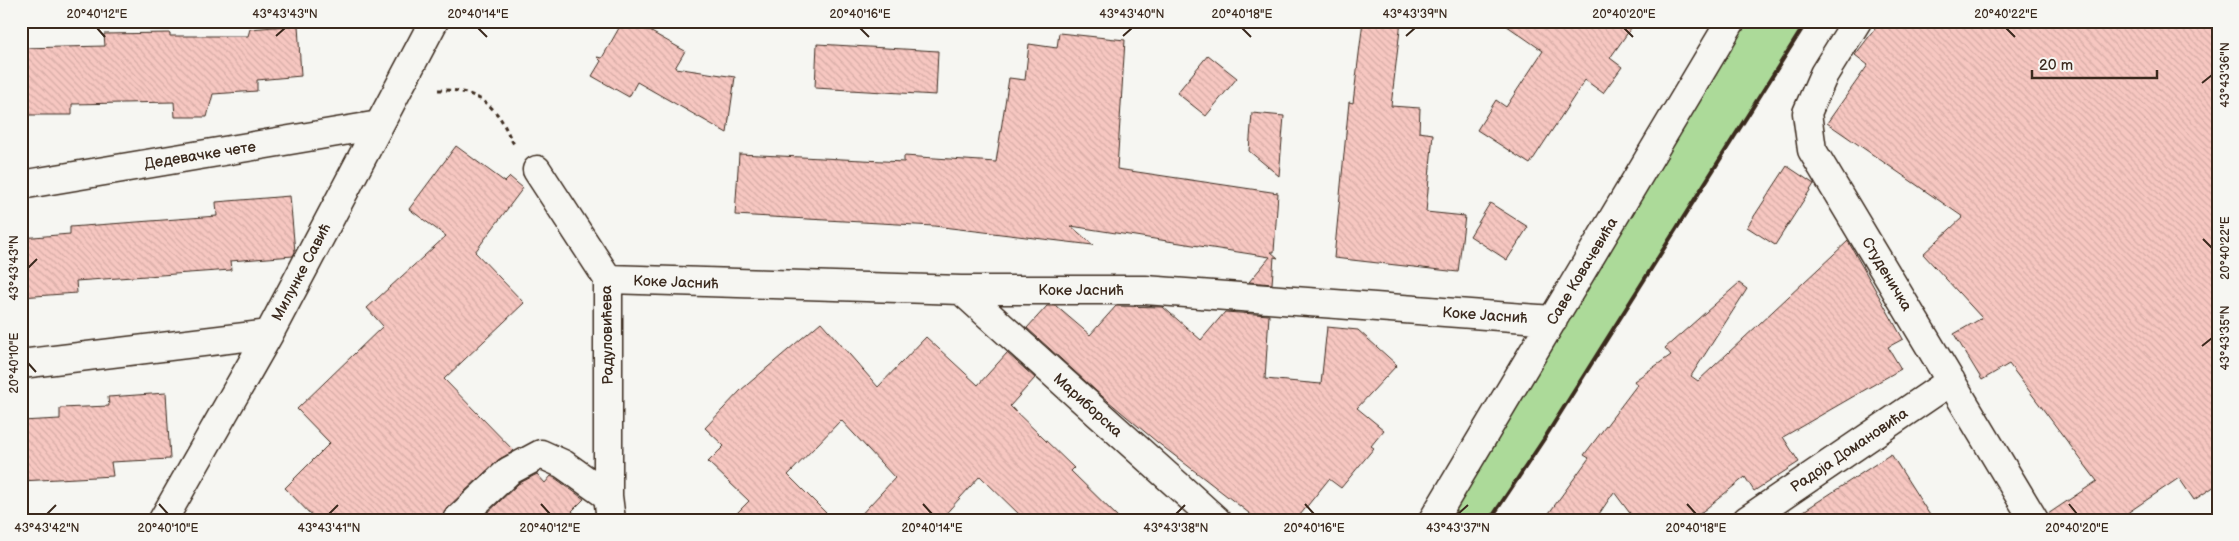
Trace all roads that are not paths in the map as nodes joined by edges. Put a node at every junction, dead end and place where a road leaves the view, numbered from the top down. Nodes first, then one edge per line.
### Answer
1 (434, 21) edge
2 (1731, 21) edge
3 (1857, 21) edge
4 (379, 125) junction
5 (537, 170) road end
6 (21, 185) edge
7 (608, 280) junction
8 (961, 290) junction
9 (1553, 320) junction
10 (268, 334) junction
11 (21, 364) edge
12 (1951, 381) junction
13 (609, 508) edge
14 (161, 518) edge
15 (457, 520) edge
16 (1216, 520) edge
17 (1433, 520) edge
18 (1747, 520) edge
19 (2034, 520) edge

1 - 4 street, Милунке Савић
2 - 9 street, Саве Ковачевића
3 - 12 street, Студеничка
4 - 6 street, Дедевачке чете
4 - 10 street, Милунке Савић
5 - 7 street, Радуловићева
7 - 8 street, Коке Јаснић
7 - 13 street, Радуловићева
8 - 9 street, Коке Јаснић
8 - 16 street, Мариборска
9 - 17 street, Саве Ковачевића
10 - 11 street
10 - 14 street, Милунке Савић
12 - 18 street, Радоја Домановића
12 - 19 street, Студеничка
13 - 15 street

